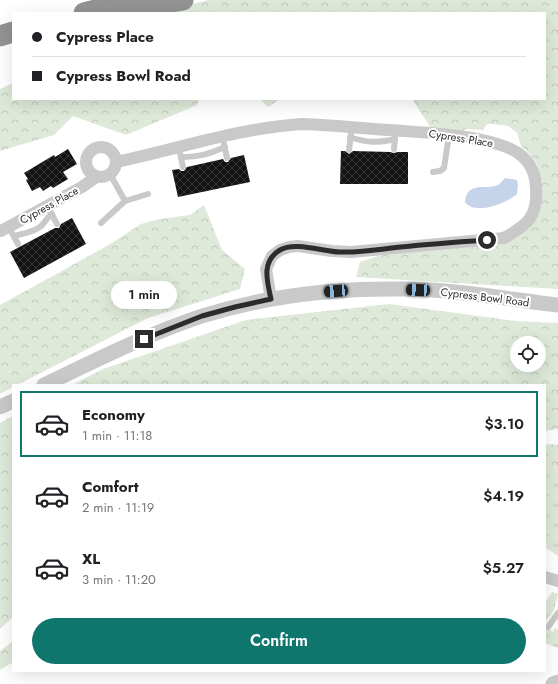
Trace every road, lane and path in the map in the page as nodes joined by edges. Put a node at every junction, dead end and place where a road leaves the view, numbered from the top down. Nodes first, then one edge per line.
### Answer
1 (132, 0) edge
2 (183, 0) edge
3 (88, 12) edge
4 (115, 12) edge
5 (12, 32) edge
6 (0, 36) edge
7 (351, 132) junction
8 (395, 135) junction
9 (449, 136) junction
10 (224, 142) junction
11 (394, 149) dead end
12 (349, 150) dead end
13 (180, 152) junction
14 (227, 158) dead end
15 (116, 162) junction
16 (183, 167) dead end
17 (433, 172) dead end
18 (110, 174) junction
19 (96, 176) junction
20 (148, 194) dead end
21 (125, 201) junction
22 (49, 210) junction
23 (101, 223) dead end
24 (57, 224) dead end
25 (8, 231) edge
26 (18, 244) dead end
27 (271, 299) junction
28 (558, 305) edge
29 (46, 384) edge
30 (12, 401) edge
31 (0, 407) edge
32 (546, 577) edge
33 (558, 581) edge
34 (558, 614) edge
35 (548, 627) dead end
36 (558, 682) edge
37 (553, 684) edge

1 - 3 highway
2 - 4 highway
5 - 6 highway
7 - 8 street, Cypress Place
7 - 10 street, Cypress Place
7 - 12 lane
8 - 9 street, Cypress Place
8 - 11 lane
9 - 17 lane
9 - 27 street, Cypress Place
10 - 13 street, Cypress Place
10 - 14 lane
13 - 15 street, Cypress Place
13 - 16 lane
15 - 18 street
15 - 19 street
18 - 19 street, Cypress Place
18 - 21 lane
19 - 22 street, Cypress Place
20 - 21 lane
21 - 23 lane
22 - 24 lane
22 - 25 street, Cypress Place
25 - 26 lane
27 - 28 street, Cypress Bowl Road
27 - 29 street, Cypress Bowl Road
30 - 31 street
32 - 33 street
34 - 35 lane
36 - 37 street

